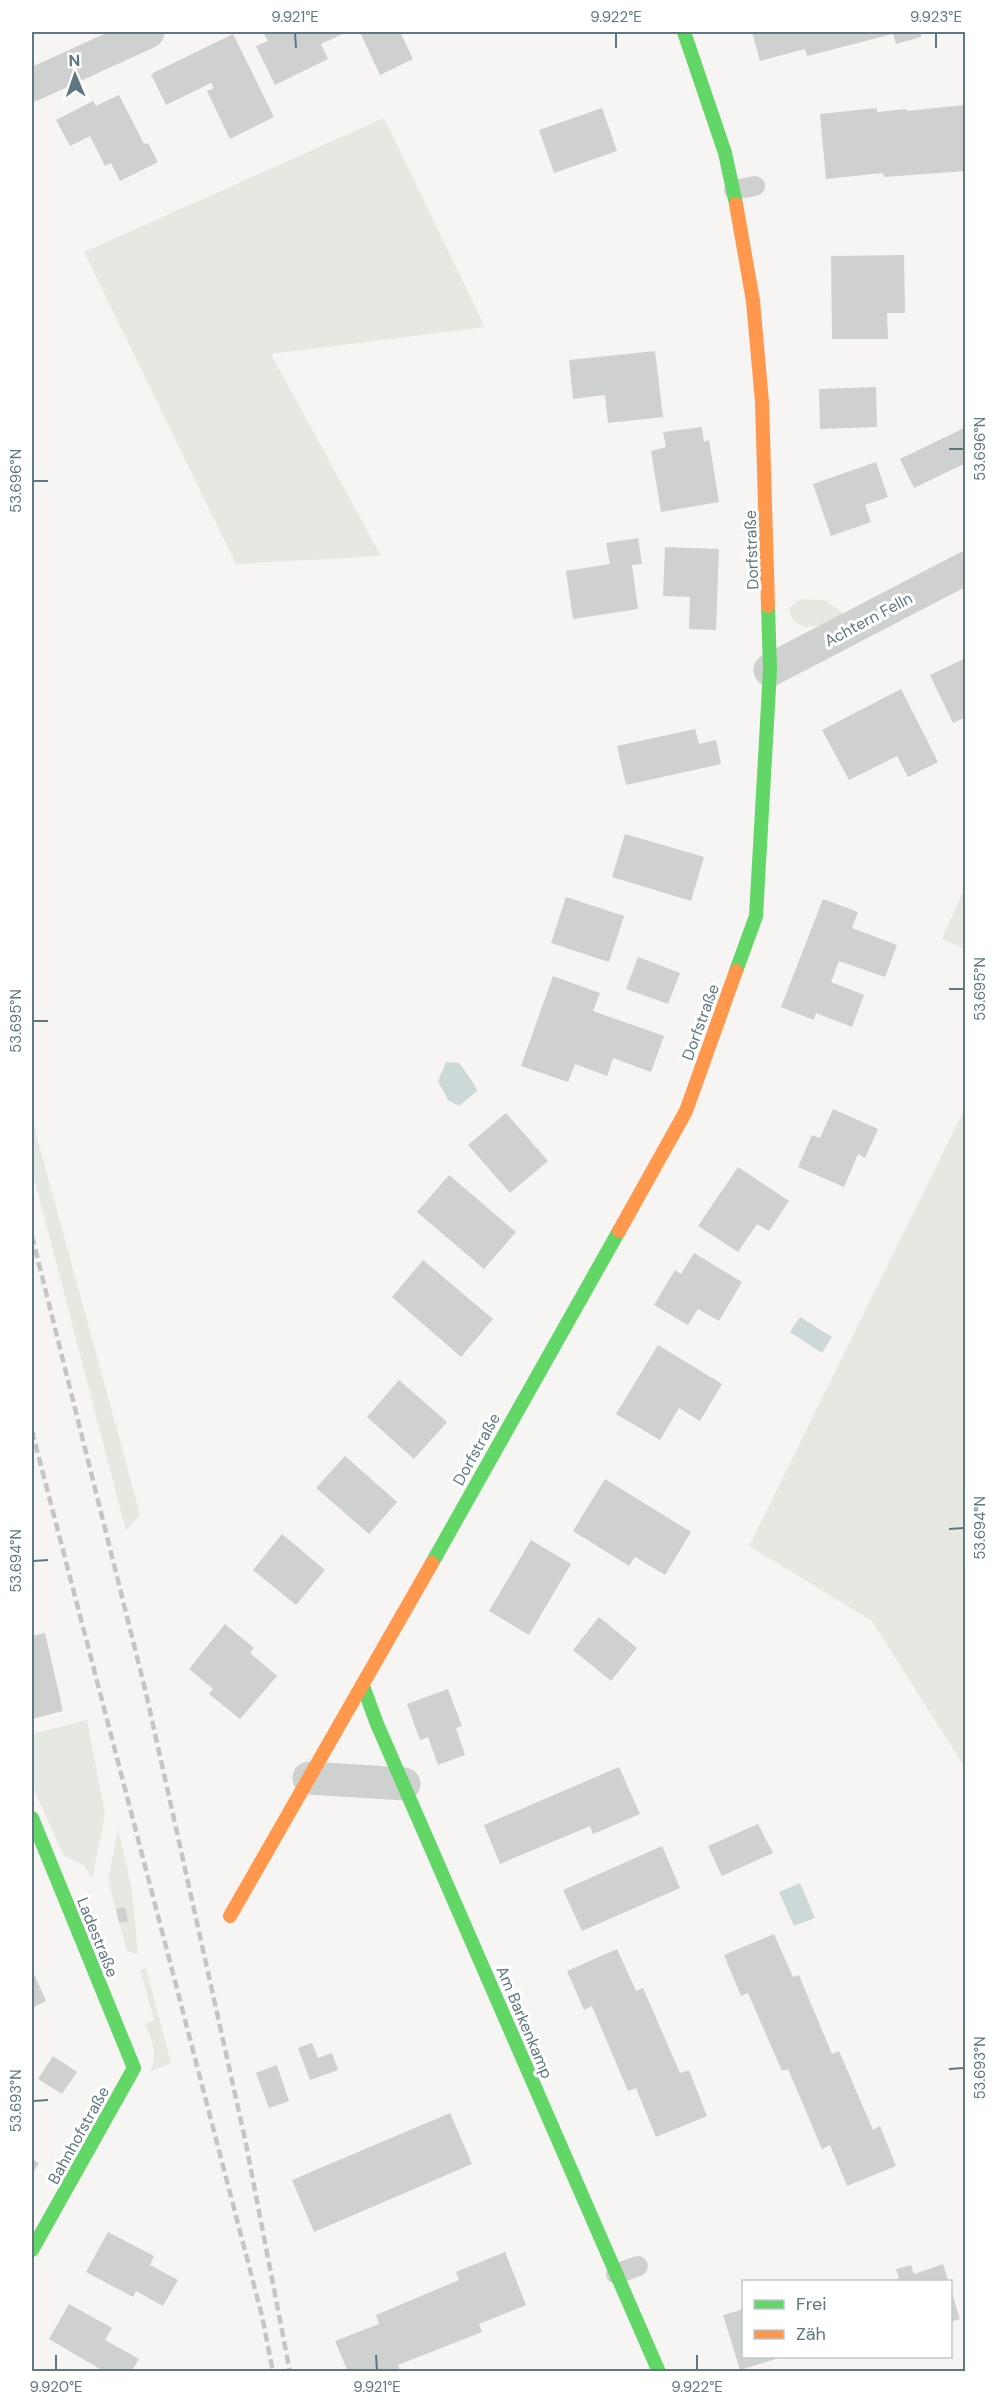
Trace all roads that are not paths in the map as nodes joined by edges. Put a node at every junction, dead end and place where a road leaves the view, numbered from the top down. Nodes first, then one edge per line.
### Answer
1 (148, 32) edge
2 (684, 32) edge
3 (32, 85) edge
4 (755, 186) dead end
5 (734, 190) junction
6 (966, 568) edge
7 (770, 670) junction
8 (363, 1686) junction
9 (309, 1778) junction
10 (404, 1784) junction
11 (32, 1818) edge
12 (230, 1916) dead end
13 (134, 2068) joint
14 (33, 2243) edge
15 (638, 2266) dead end
16 (616, 2274) junction
17 (659, 2372) edge

1 - 3 street
2 - 5 street, Dorfstraße
4 - 5 lane
5 - 7 street, Dorfstraße
6 - 7 street, Achtern Felln
7 - 8 street, Dorfstraße
8 - 9 street, Dorfstraße
8 - 10 street, Am Barkenkamp
9 - 10 street
9 - 12 street, Dorfstraße
10 - 16 street, Am Barkenkamp
11 - 13 street, Ladestraße
13 - 14 street, Bahnhofstraße
15 - 16 lane
16 - 17 street, Am Barkenkamp

